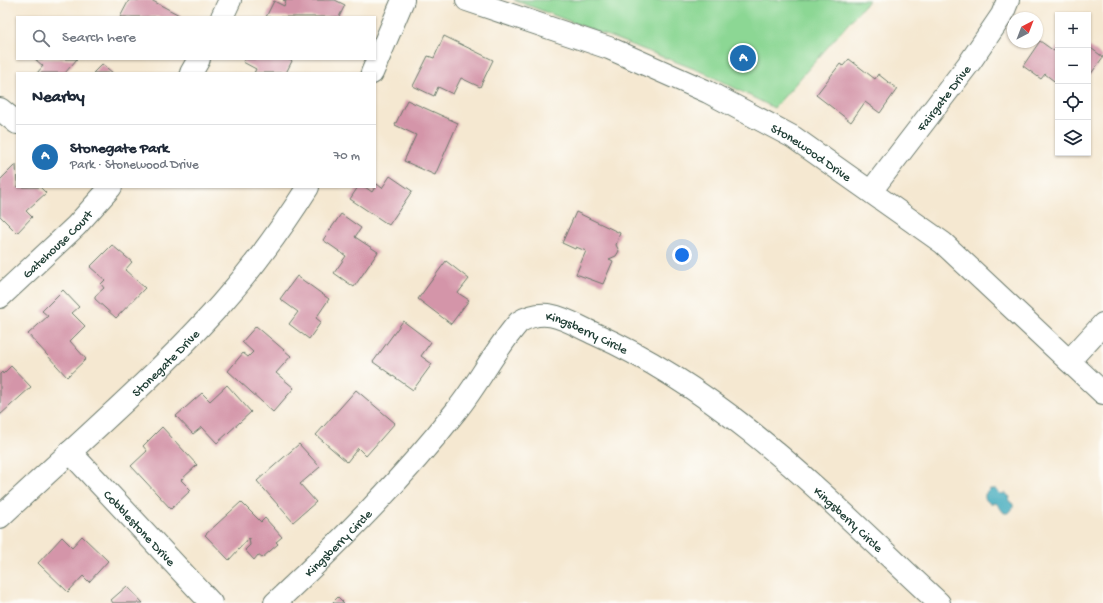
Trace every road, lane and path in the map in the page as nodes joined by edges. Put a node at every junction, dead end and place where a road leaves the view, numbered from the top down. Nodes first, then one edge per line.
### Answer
1 (230, 0) edge
2 (403, 0) edge
3 (467, 0) edge
4 (1008, 0) edge
5 (222, 16) edge
6 (198, 60) edge
7 (192, 72) edge
8 (372, 72) edge
9 (0, 109) edge
10 (16, 122) edge
11 (307, 188) edge
12 (102, 190) edge
13 (871, 191) junction
14 (0, 297) edge
15 (1103, 324) edge
16 (1069, 361) junction
17 (1103, 392) edge
18 (70, 452) junction
19 (0, 517) edge
20 (211, 603) edge
21 (274, 603) edge
22 (939, 603) edge

1 - 5 street
2 - 8 street
3 - 13 street, Stonewood Drive
4 - 13 street, Fairgate Drive
6 - 7 street
9 - 10 street
11 - 18 street, Stonegate Drive
12 - 14 street, Gatehouse Court
13 - 16 street, Stonewood Drive
15 - 16 street
16 - 17 street, Stonewood Drive
18 - 19 street, Stonegate Drive
18 - 20 street, Cobblestone Drive
21 - 22 street, Kingsberry Circle

